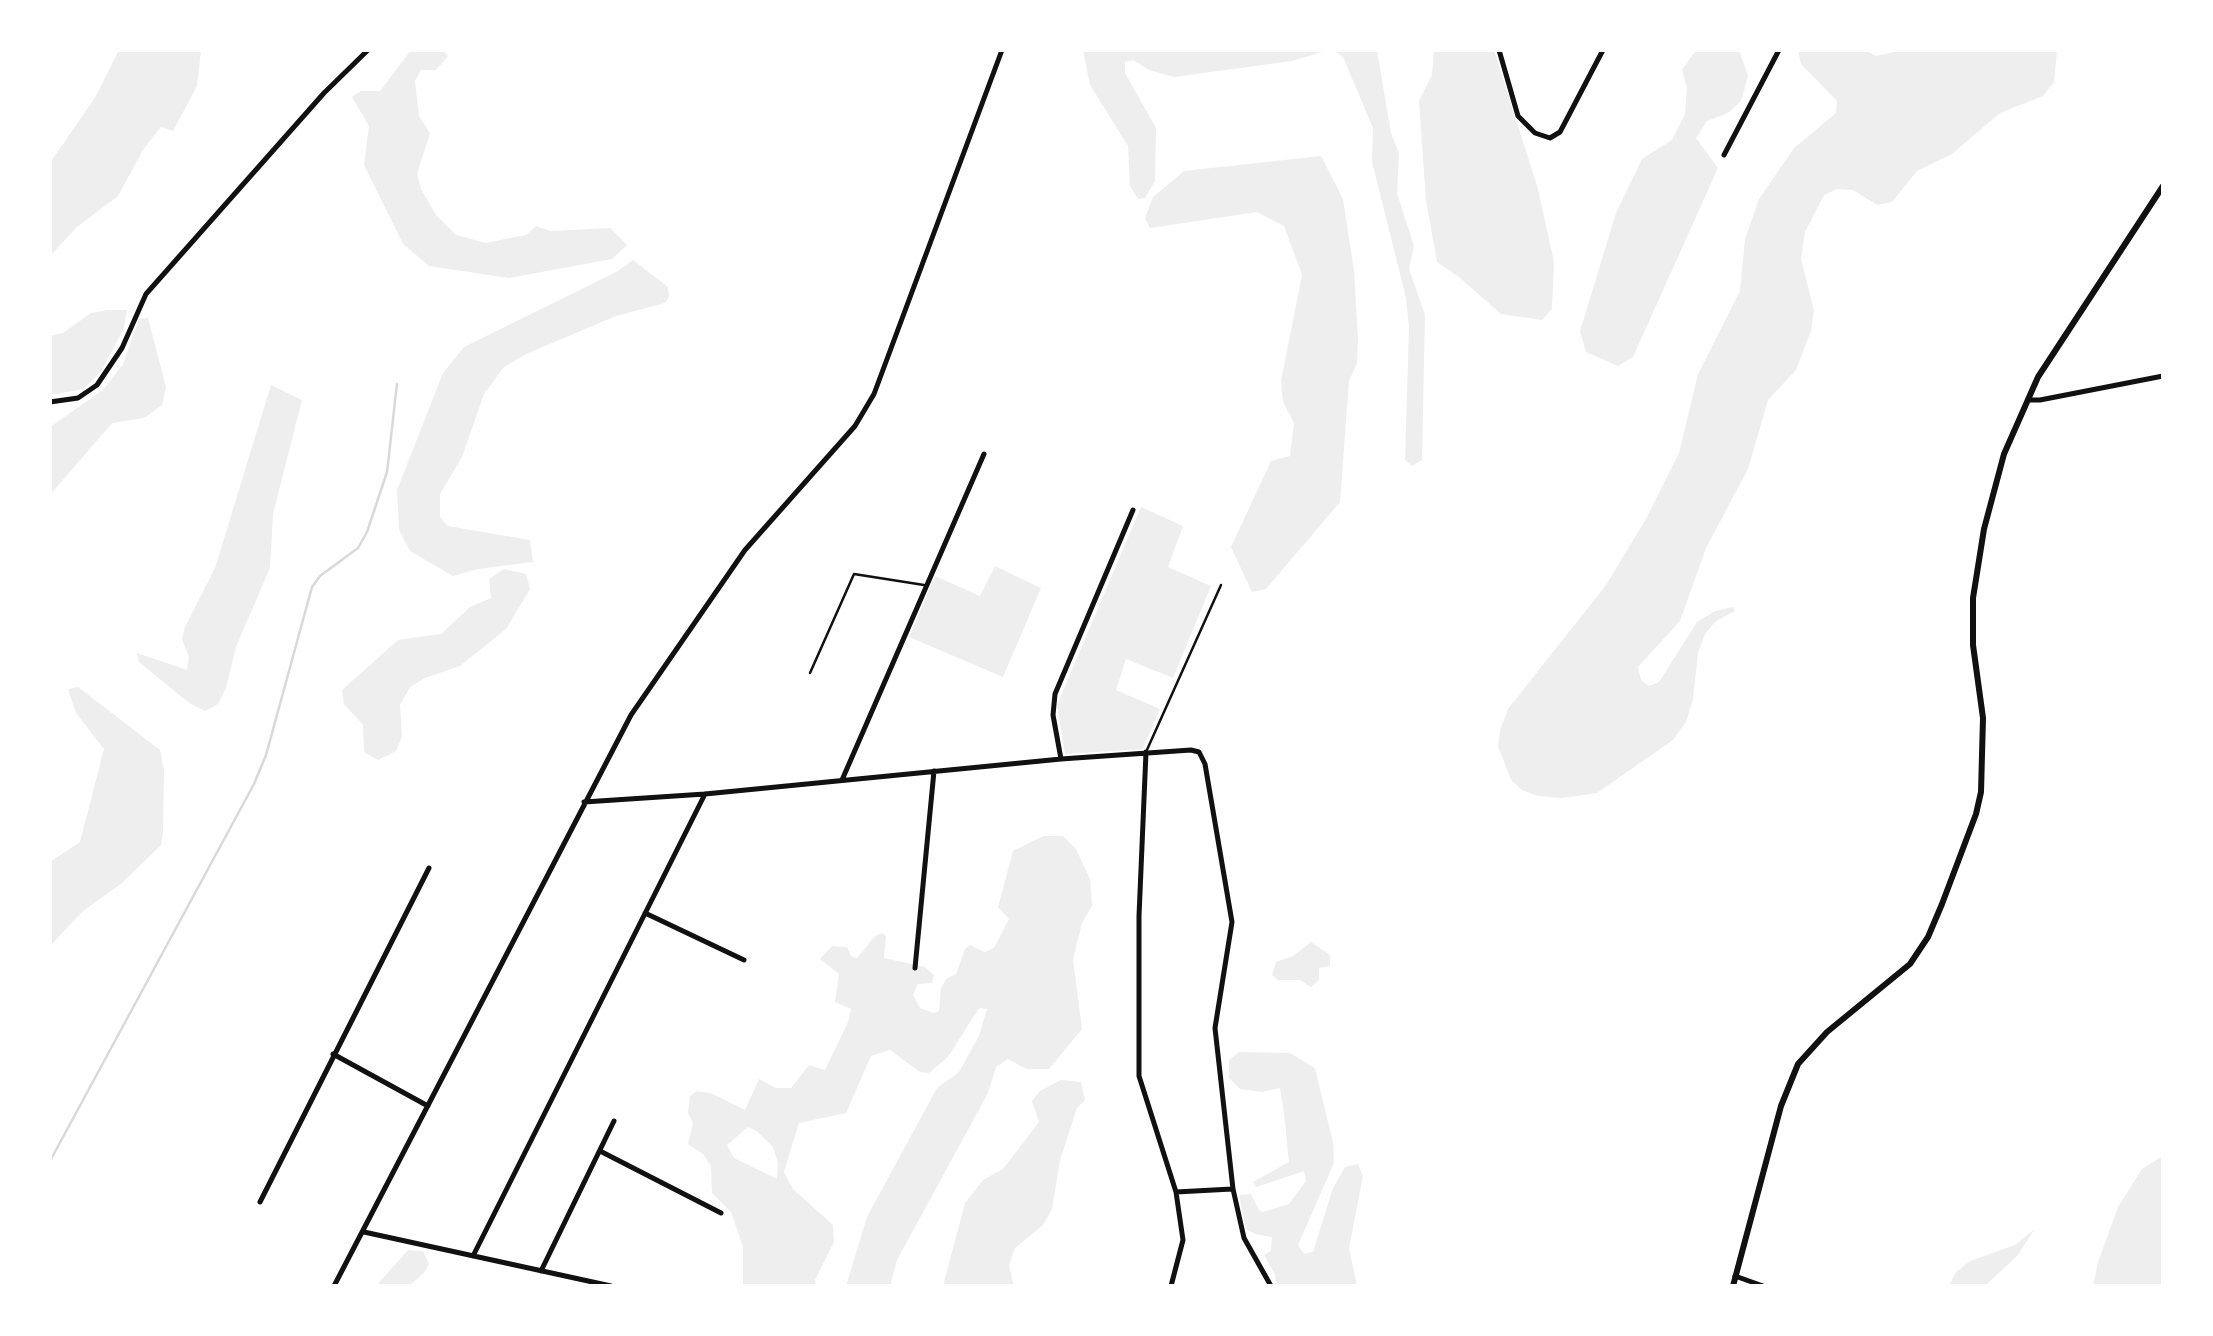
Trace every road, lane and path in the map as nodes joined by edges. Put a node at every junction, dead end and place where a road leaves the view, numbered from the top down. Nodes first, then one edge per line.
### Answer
1 (368, 50) edge
2 (1002, 50) edge
3 (1499, 50) edge
4 (1603, 50) edge
5 (1780, 50) edge
6 (1724, 154) dead end
7 (2163, 186) edge
8 (2163, 376) edge
9 (2026, 399) junction
10 (50, 402) edge
11 (984, 454) dead end
12 (1132, 510) dead end
13 (1221, 584) dead end
14 (928, 586) junction
15 (810, 673) dead end
16 (1146, 752) junction
17 (1061, 759) junction
18 (934, 771) junction
19 (842, 780) junction
20 (705, 794) junction
21 (584, 802) junction
22 (429, 868) dead end
23 (645, 913) junction
24 (744, 960) dead end
25 (916, 968) dead end
26 (333, 1054) junction
27 (428, 1106) junction
28 (614, 1121) dead end
29 (600, 1150) junction
30 (1234, 1189) junction
31 (1176, 1192) junction
32 (260, 1202) dead end
33 (721, 1213) dead end
34 (364, 1232) junction
35 (473, 1256) junction
36 (542, 1271) junction
37 (1735, 1276) junction
38 (334, 1286) edge
39 (611, 1286) edge
40 (1171, 1286) edge
41 (1272, 1286) edge
42 (1733, 1286) edge
43 (1762, 1286) edge

1 - 10 street
2 - 21 street
3 - 4 street
5 - 6 street
7 - 9 main road
8 - 9 street
9 - 37 main road
11 - 14 street
12 - 17 street
13 - 16 lane
14 - 15 lane
14 - 19 street
16 - 17 street
16 - 30 street
16 - 31 street
17 - 18 street
18 - 19 street
18 - 25 street
19 - 20 street
20 - 21 street
20 - 23 street
21 - 27 street
22 - 26 street
23 - 24 street
23 - 35 street
26 - 27 street
26 - 32 street
27 - 34 street
28 - 29 street
29 - 33 street
29 - 36 street
30 - 31 street
30 - 41 street
31 - 40 street
34 - 35 street
34 - 38 street
35 - 36 street
36 - 39 street
37 - 42 main road
37 - 43 street

